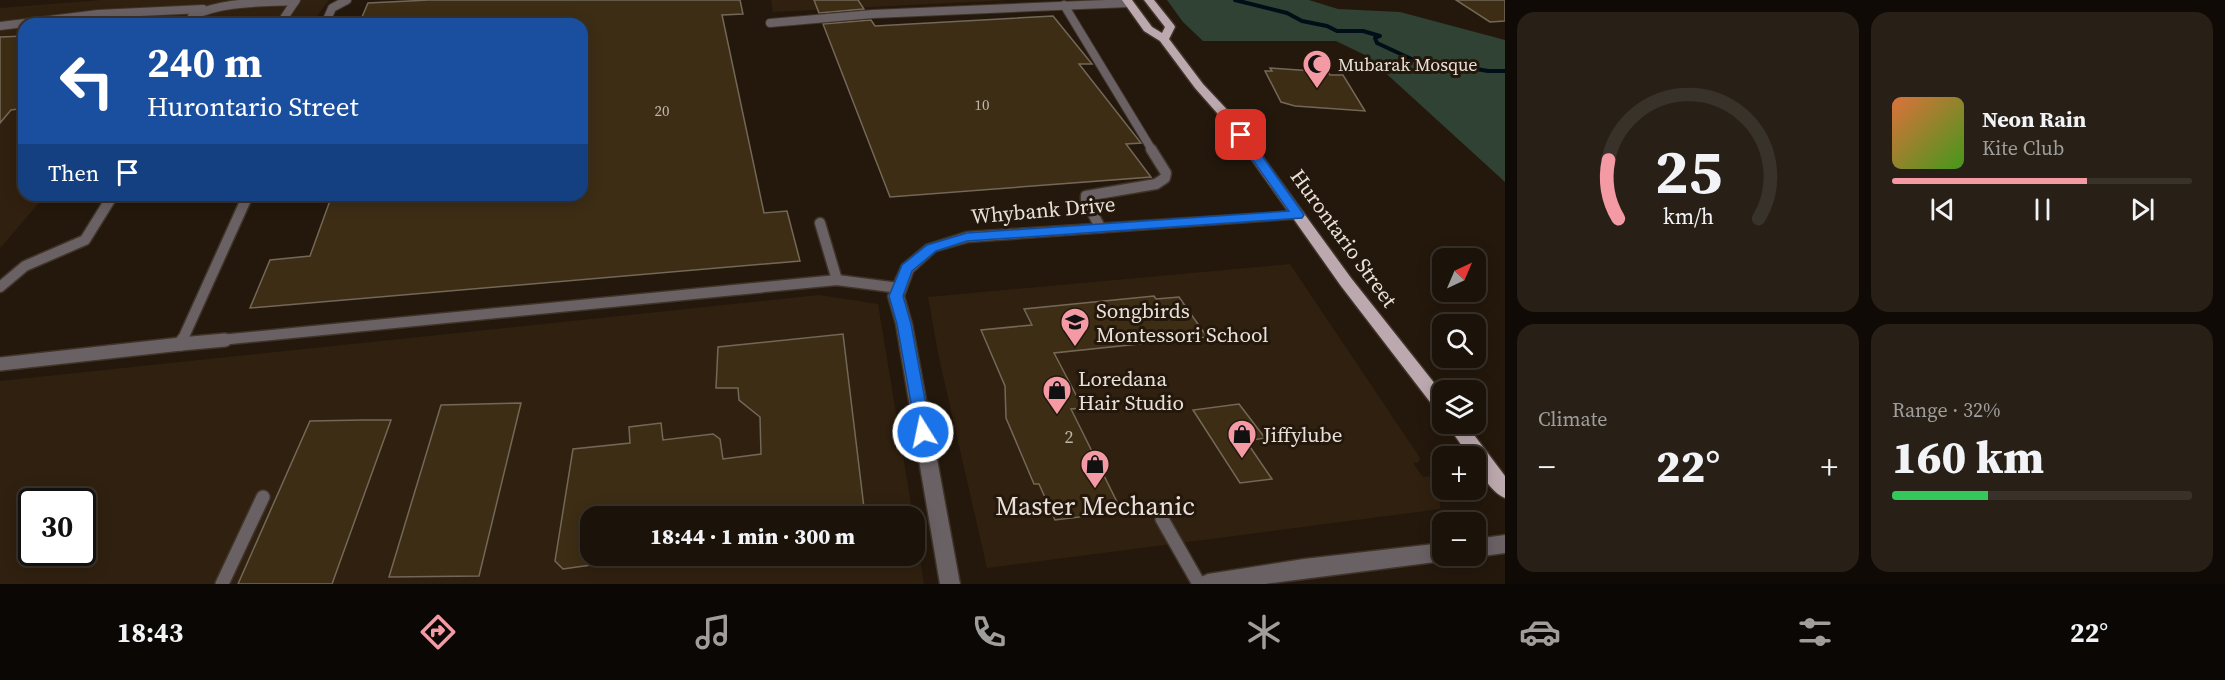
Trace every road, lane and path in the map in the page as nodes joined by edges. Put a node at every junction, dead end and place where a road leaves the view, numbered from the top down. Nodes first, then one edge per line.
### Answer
1 (347, 0) edge
2 (1149, 0) edge
3 (295, 1) edge
4 (1128, 1) edge
5 (1064, 5) junction
6 (203, 9) junction
7 (65, 18) edge
8 (191, 18) edge
9 (284, 18) edge
10 (328, 18) edge
11 (770, 23) dead end
12 (18, 24) edge
13 (0, 26) edge
14 (1164, 39) junction
15 (109, 201) edge
16 (245, 201) edge
17 (1298, 215) junction
18 (820, 223) dead end
19 (1100, 227) junction
20 (837, 279) junction
21 (0, 287) edge
22 (899, 288) junction
23 (181, 345) junction
24 (0, 364) edge
25 (1432, 392) edge
26 (1463, 434) edge
27 (1505, 490) edge
28 (264, 497) dead end
29 (1162, 519) dead end
30 (1505, 544) edge
31 (1486, 547) edge
32 (1432, 553) edge
33 (222, 584) edge
34 (950, 584) edge
35 (1199, 584) edge
36 (1208, 584) edge

1 - 10 lane
2 - 14 main road, Hurontario Street
3 - 6 lane
3 - 9 lane
4 - 5 lane
4 - 14 main road, Hurontario Street
5 - 11 lane
5 - 19 lane
6 - 7 lane
6 - 8 lane
12 - 13 lane
14 - 17 main road, Hurontario Street
15 - 21 lane
16 - 23 lane
17 - 19 street, Whybank Drive
17 - 25 main road, Hurontario Street
18 - 20 lane
19 - 22 street, Whybank Drive
20 - 22 lane
20 - 23 lane
22 - 34 street
23 - 24 lane
26 - 27 main road
28 - 33 lane
29 - 35 lane
30 - 31 street
32 - 36 street

